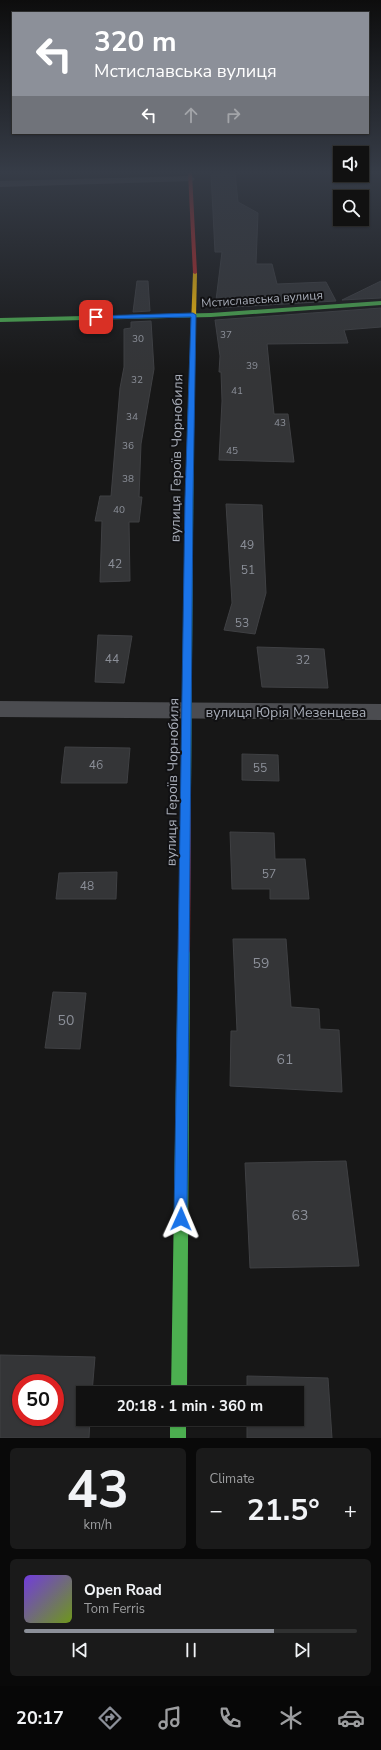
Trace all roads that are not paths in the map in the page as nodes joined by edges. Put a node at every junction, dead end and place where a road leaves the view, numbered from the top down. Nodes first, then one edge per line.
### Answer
1 (193, 240) edge
2 (381, 303) edge
3 (193, 315) junction
4 (0, 320) edge
5 (0, 709) edge
6 (187, 711) junction
7 (381, 712) edge
8 (178, 1386) edge
9 (178, 1426) edge
10 (178, 1438) edge

1 - 3 main road, вулиця Героїв Чорнобиля
2 - 3 main road, Мстиславська вулиця
3 - 4 main road, Мстиславська вулиця
3 - 6 main road, вулиця Героїв Чорнобиля
5 - 6 street, вулиця Юрія Мезенцева
6 - 7 street, вулиця Юрія Мезенцева
6 - 8 main road, вулиця Героїв Чорнобиля
9 - 10 main road

